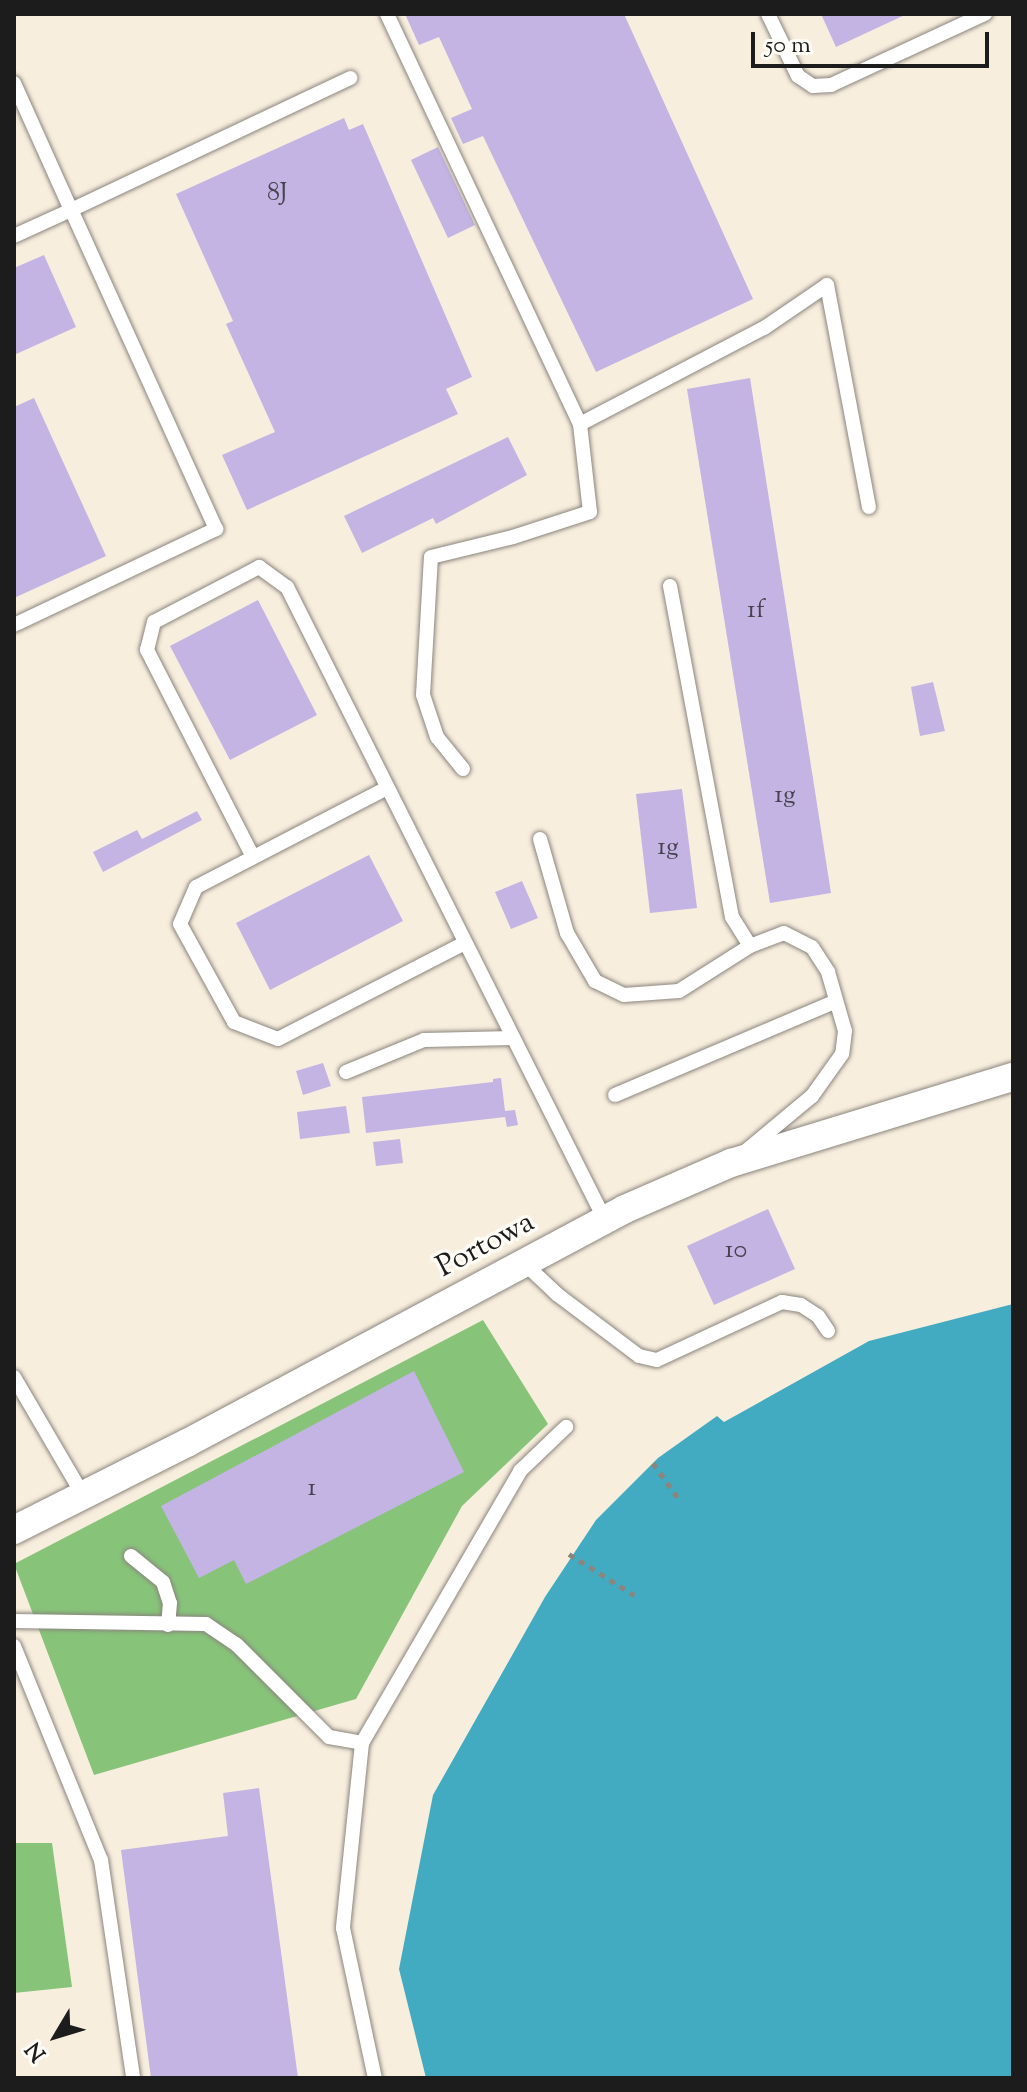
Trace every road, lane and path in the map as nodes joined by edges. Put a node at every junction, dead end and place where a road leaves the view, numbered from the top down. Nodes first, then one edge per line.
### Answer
1 (387, 14) edge
2 (768, 14) edge
3 (985, 14) edge
4 (350, 78) dead end
5 (14, 83) edge
6 (71, 210) junction
7 (14, 236) edge
8 (580, 424) junction
9 (869, 507) dead end
10 (670, 586) dead end
11 (14, 625) edge
12 (463, 769) dead end
13 (387, 788) junction
14 (540, 839) dead end
15 (253, 857) junction
16 (465, 943) junction
17 (750, 946) junction
18 (836, 1001) junction
19 (513, 1038) junction
20 (346, 1072) dead end
21 (1013, 1077) edge
22 (615, 1095) dead end
23 (731, 1163) junction
24 (605, 1220) junction
25 (525, 1264) junction
26 (828, 1331) dead end
27 (14, 1377) edge
28 (566, 1427) dead end
29 (653, 1463) dead end
30 (83, 1495) junction
31 (681, 1502) dead end
32 (14, 1530) edge
33 (569, 1554) dead end
34 (131, 1556) dead end
35 (634, 1595) dead end
36 (14, 1621) edge
37 (168, 1625) junction
38 (14, 1646) edge
39 (362, 1743) junction
40 (133, 2078) edge
41 (375, 2078) edge

1 - 8 lane
2 - 3 lane
4 - 6 lane
5 - 6 lane
6 - 7 lane
6 - 11 lane
8 - 9 lane
8 - 12 lane
10 - 17 lane
13 - 15 lane
13 - 15 lane
13 - 16 lane
14 - 17 lane
15 - 16 lane
16 - 19 lane
17 - 18 lane
18 - 22 lane
18 - 23 lane
19 - 20 lane
19 - 24 lane
21 - 23 street, Portowa
23 - 24 street, Portowa
24 - 25 street, Portowa
25 - 26 lane
25 - 30 street, Portowa
27 - 30 lane
28 - 39 lane
29 - 31 path
30 - 32 street, Portowa
33 - 35 path
34 - 37 lane
36 - 37 lane
37 - 39 lane
38 - 40 lane
39 - 41 lane

